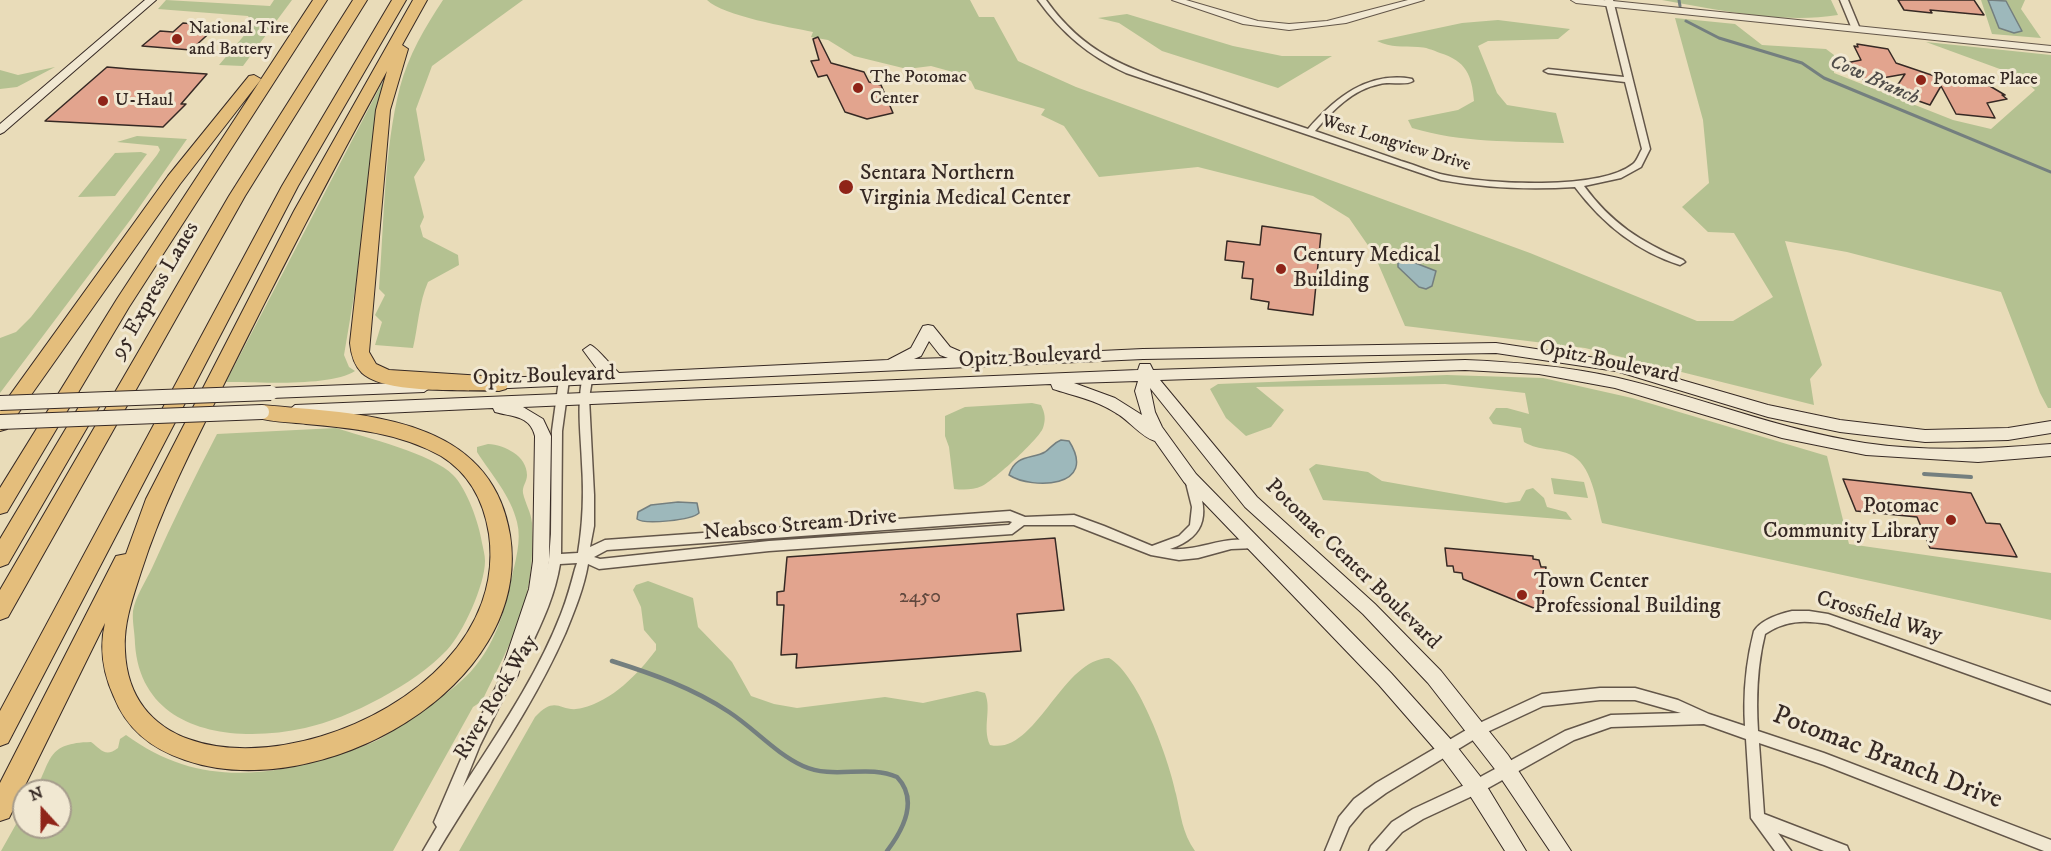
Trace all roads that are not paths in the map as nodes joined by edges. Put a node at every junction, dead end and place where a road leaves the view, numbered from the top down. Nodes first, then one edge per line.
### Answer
1 (151, 0) edge
2 (319, 0) edge
3 (360, 0) edge
4 (399, 0) edge
5 (422, 0) edge
6 (1042, 0) edge
7 (1177, 0) edge
8 (1419, 0) edge
9 (1576, 0) edge
10 (1844, 0) edge
11 (1609, 2) edge
12 (1856, 29) junction
13 (2051, 49) edge
14 (1548, 71) dead end
15 (1629, 80) junction
16 (1409, 81) dead end
17 (0, 130) edge
18 (1309, 132) junction
19 (1577, 183) junction
20 (1680, 262) dead end
21 (590, 350) dead end
22 (1143, 354) junction
23 (989, 362) junction
24 (883, 368) junction
25 (1147, 375) junction
26 (617, 379) junction
27 (564, 380) junction
28 (587, 380) junction
29 (1040, 381) junction
30 (499, 384) junction
31 (584, 398) junction
32 (560, 399) junction
33 (93, 400) junction
34 (0, 403) edge
35 (267, 403) junction
36 (459, 403) junction
37 (82, 419) junction
38 (0, 423) edge
39 (2051, 427) edge
40 (1166, 445) junction
41 (2051, 450) edge
42 (1190, 478) junction
43 (162, 487) junction
44 (0, 506) edge
45 (1020, 522) junction
46 (1252, 545) junction
47 (1154, 550) junction
48 (583, 557) junction
49 (0, 558) edge
50 (555, 560) junction
51 (0, 610) edge
52 (509, 675) junction
53 (2051, 698) edge
54 (1706, 719) junction
55 (1478, 729) junction
56 (1750, 733) junction
57 (0, 735) edge
58 (1448, 750) junction
59 (1508, 769) junction
60 (1476, 788) junction
61 (0, 809) edge
62 (1758, 818) junction
63 (2051, 847) edge
64 (429, 851) edge
65 (1332, 851) edge
66 (1376, 851) edge
67 (1516, 851) edge
68 (1562, 851) edge
69 (1784, 851) edge
70 (1842, 851) edge

1 - 17 main road
2 - 38 highway
2 - 44 highway
3 - 51 highway, 95 Express Lanes
4 - 57 highway
5 - 30 highway
5 - 43 highway
6 - 18 street, West Longview Drive
7 - 8 street
9 - 11 street
10 - 12 street
11 - 12 street
11 - 15 street, West Longview Drive
12 - 13 street
14 - 15 street
15 - 19 street, West Longview Drive
16 - 18 street
18 - 19 street, West Longview Drive
19 - 20 street
21 - 26 main road
22 - 23 main road, Opitz Boulevard
22 - 25 main road
22 - 39 main road, Opitz Boulevard
23 - 24 main road, Opitz Boulevard
23 - 24 main road
24 - 26 main road, Opitz Boulevard
25 - 29 main road, Opitz Boulevard
25 - 40 main road
25 - 41 main road, Opitz Boulevard
25 - 55 main road, Potomac Center Boulevard
26 - 28 main road, Opitz Boulevard
27 - 28 main road, Opitz Boulevard
27 - 30 main road, Opitz Boulevard
27 - 32 street, River Rock Way
28 - 31 street, River Rock Way
29 - 31 main road, Opitz Boulevard
29 - 40 main road
30 - 35 main road, Opitz Boulevard
31 - 32 main road, Opitz Boulevard
31 - 48 street, River Rock Way
32 - 36 main road, Opitz Boulevard
32 - 50 street, River Rock Way
33 - 34 main road, Opitz Boulevard, bridge
33 - 35 main road, Opitz Boulevard, bridge
33 - 37 highway
35 - 36 main road, Opitz Boulevard
35 - 37 main road, Opitz Boulevard, bridge
35 - 43 highway
36 - 52 main road
37 - 38 main road, Opitz Boulevard, bridge
37 - 49 highway
40 - 42 main road
42 - 46 main road
42 - 47 street
43 - 61 highway
45 - 47 street, Neabsco Stream Drive
45 - 48 street, Neabsco Stream Drive
45 - 48 street, Neabsco Stream Drive
46 - 47 street, Neabsco Stream Drive
46 - 58 main road
48 - 50 street, Neabsco Stream Drive
48 - 64 street, River Rock Way
50 - 52 street, River Rock Way
52 - 64 street, River Rock Way
53 - 56 street, Crossfield Way
54 - 55 street, Potomac Branch Drive
54 - 56 street, Potomac Branch Drive
54 - 59 street, Potomac Branch Drive
55 - 58 street, Potomac Branch Drive
55 - 59 main road, Potomac Center Boulevard
56 - 62 street
56 - 63 street, Potomac Branch Drive
58 - 60 main road
58 - 65 street, Potomac Branch Drive
59 - 60 street, Potomac Branch Drive
59 - 68 main road, Potomac Center Boulevard
60 - 66 street, Potomac Branch Drive
60 - 67 main road
62 - 69 street
62 - 70 street

